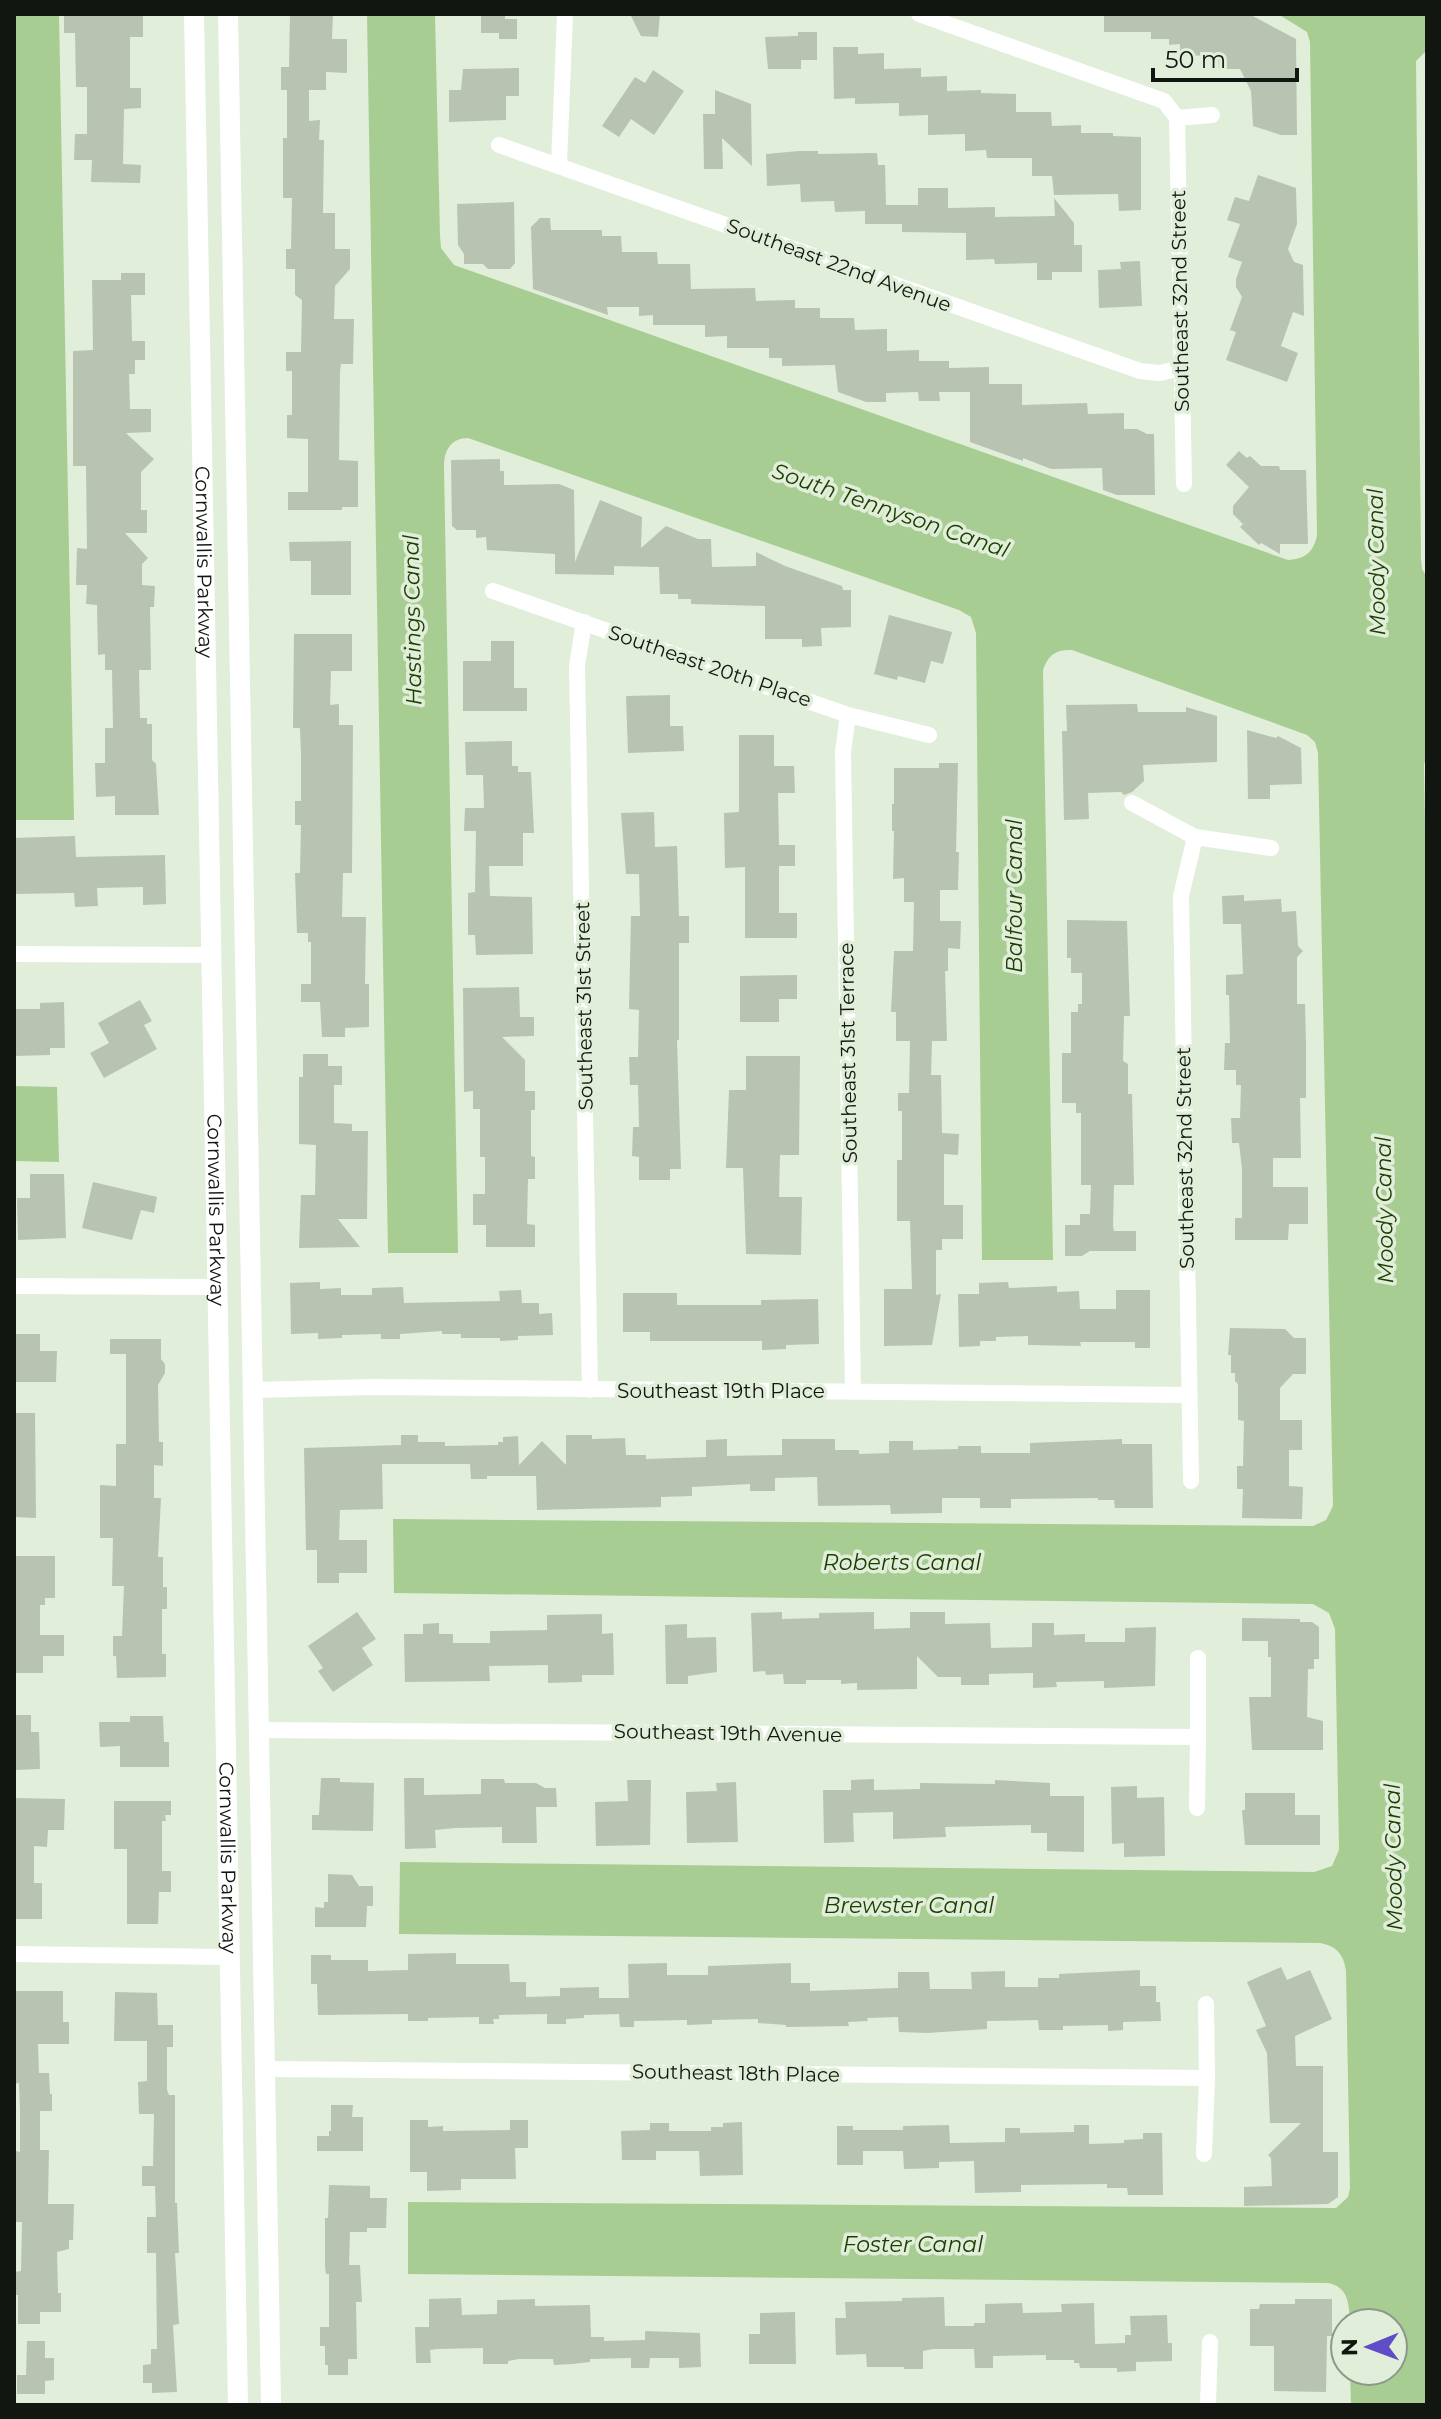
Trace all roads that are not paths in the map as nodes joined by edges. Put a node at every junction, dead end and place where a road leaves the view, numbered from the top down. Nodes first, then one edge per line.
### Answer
1 (194, 14) edge
2 (228, 14) edge
3 (565, 14) edge
4 (919, 14) edge
5 (1212, 115) dead end
6 (1177, 118) junction
7 (499, 145) dead end
8 (559, 165) junction
9 (1181, 368) junction
10 (202, 436) junction
11 (235, 436) junction
12 (1184, 484) dead end
13 (493, 591) dead end
14 (584, 622) junction
15 (848, 715) junction
16 (929, 735) dead end
17 (1132, 803) dead end
18 (1195, 837) junction
19 (1271, 848) dead end
20 (14, 954) edge
21 (244, 954) junction
22 (210, 955) junction
23 (251, 1285) junction
24 (14, 1286) edge
25 (217, 1287) junction
26 (254, 1390) junction
27 (590, 1390) junction
28 (220, 1391) junction
29 (853, 1392) junction
30 (1188, 1395) junction
31 (1191, 1481) dead end
32 (1198, 1658) dead end
33 (226, 1729) junction
34 (258, 1730) junction
35 (1198, 1737) junction
36 (1197, 1808) dead end
37 (14, 1954) edge
38 (263, 1956) junction
39 (228, 1957) junction
40 (1206, 2004) dead end
41 (233, 2069) junction
42 (265, 2069) junction
43 (1207, 2078) junction
44 (1204, 2154) dead end
45 (1210, 2342) dead end
46 (238, 2405) edge
47 (271, 2405) edge
48 (1208, 2405) edge

1 - 10 street, Cornwallis Parkway
2 - 11 street, Cornwallis Parkway
3 - 8 street
4 - 6 street
5 - 6 street
6 - 9 street, Southeast 32nd Street
7 - 8 street, Southeast 22nd Avenue
8 - 9 street, Southeast 22nd Avenue
9 - 12 street, Southeast 32nd Street
10 - 11 street
10 - 22 street, Cornwallis Parkway
11 - 21 street, Cornwallis Parkway
13 - 14 street, Southeast 20th Place
14 - 15 street, Southeast 20th Place
14 - 27 street, Southeast 31st Street
15 - 16 street, Southeast 20th Place
15 - 29 street, Southeast 31st Terrace
17 - 18 street
18 - 19 street
18 - 30 street, Southeast 32nd Street
20 - 22 street
21 - 22 street
21 - 23 street, Cornwallis Parkway
22 - 25 street, Cornwallis Parkway
23 - 25 street
23 - 26 street, Cornwallis Parkway
24 - 25 street
25 - 28 street, Cornwallis Parkway
26 - 27 street, Southeast 19th Place
26 - 28 street
26 - 34 street, Cornwallis Parkway
27 - 29 street, Southeast 19th Place
28 - 33 street, Cornwallis Parkway
29 - 30 street, Southeast 19th Place
30 - 31 street, Southeast 32nd Street
32 - 35 street
33 - 34 street
33 - 39 street, Cornwallis Parkway
34 - 35 street, Southeast 19th Avenue
34 - 38 street, Cornwallis Parkway
35 - 36 street
37 - 39 street
38 - 39 street
38 - 42 street, Cornwallis Parkway
39 - 41 street, Cornwallis Parkway
40 - 43 street
41 - 42 street
41 - 46 street, Cornwallis Parkway
42 - 43 street, Southeast 18th Place
42 - 47 street, Cornwallis Parkway
43 - 44 street
45 - 48 street

